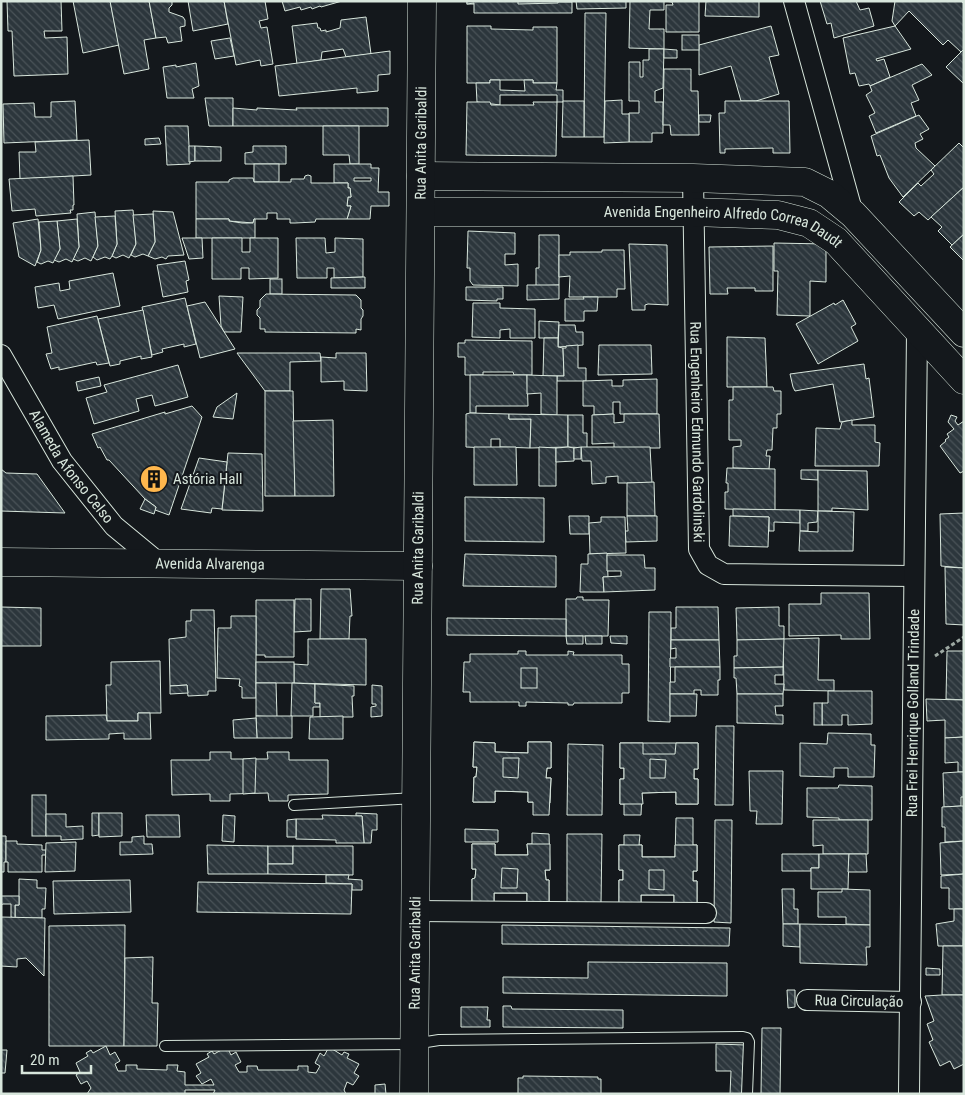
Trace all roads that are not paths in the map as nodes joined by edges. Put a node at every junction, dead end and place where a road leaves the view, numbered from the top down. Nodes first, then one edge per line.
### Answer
1 (422, 1) edge
2 (794, 1) edge
3 (421, 176) junction
4 (694, 178) junction
5 (421, 212) junction
6 (693, 212) junction
7 (853, 214) junction
8 (917, 331) junction
9 (964, 333) edge
10 (1, 354) edge
11 (964, 380) edge
12 (1, 562) edge
13 (160, 564) junction
14 (418, 566) junction
15 (914, 576) junction
16 (416, 798) junction
17 (294, 805) dead end
18 (415, 911) junction
19 (706, 913) dead end
20 (807, 1000) dead end
21 (911, 1002) junction
22 (414, 1044) junction
23 (165, 1046) dead end
24 (414, 1094) edge
25 (747, 1094) edge
26 (909, 1094) edge

1 - 3 main road, Rua Anita Garibaldi
2 - 7 street
3 - 4 main road
3 - 5 main road, Rua Anita Garibaldi
4 - 6 street, Rua Engenheiro Edmundo Gardolinski
4 - 7 main road
5 - 6 main road, Avenida Engenheiro Alfredo Correa Daudt
5 - 14 main road, Rua Anita Garibaldi
6 - 8 main road, Avenida Engenheiro Alfredo Correa Daudt
6 - 15 street, Rua Engenheiro Edmundo Gardolinski
7 - 9 main road
8 - 11 main road, Avenida Engenheiro Alfredo Correa Daudt
8 - 15 street, Rua Frei Henrique Golland Trindade
10 - 13 street, Alameda Afonso Celso
12 - 13 main road, Avenida Alvarenga
13 - 14 main road, Avenida Alvarenga
14 - 16 main road, Rua Anita Garibaldi
15 - 21 street, Rua Frei Henrique Golland Trindade
16 - 17 lane
16 - 18 main road, Rua Anita Garibaldi
18 - 19 street
18 - 22 main road, Rua Anita Garibaldi
20 - 21 street, Rua Circulação
21 - 26 street, Rua Frei Henrique Golland Trindade
22 - 23 lane
22 - 24 main road, Rua Anita Garibaldi
22 - 25 lane

